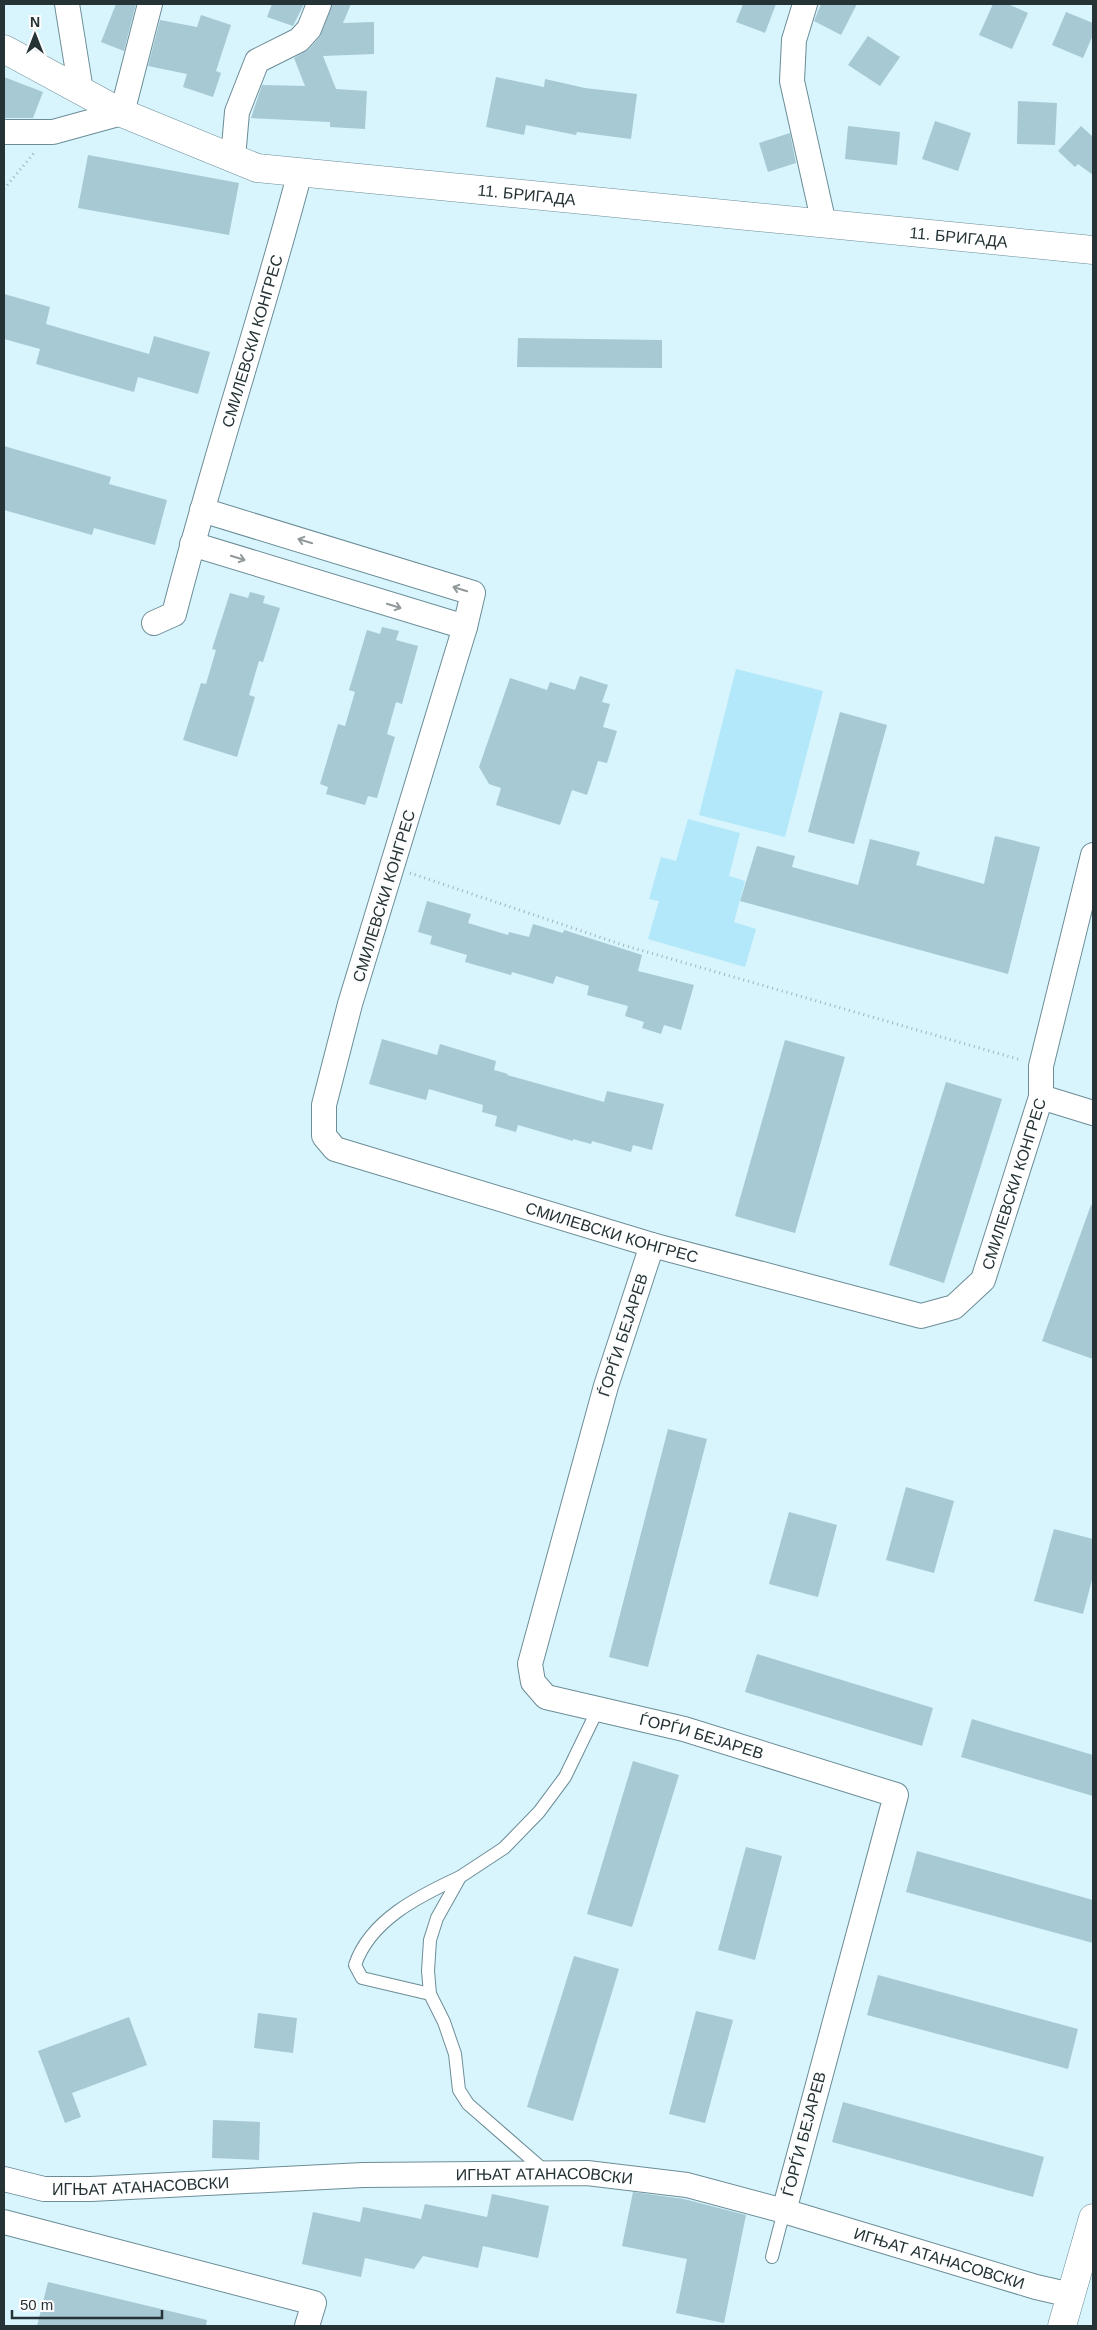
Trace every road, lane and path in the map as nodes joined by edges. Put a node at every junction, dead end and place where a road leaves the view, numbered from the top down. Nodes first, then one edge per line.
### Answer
1 (68, 4) edge
2 (150, 4) edge
3 (319, 4) edge
4 (805, 4) edge
5 (4, 49) edge
6 (81, 91) junction
7 (122, 113) junction
8 (4, 132) edge
9 (53, 132) junction
10 (233, 158) junction
11 (300, 172) junction
12 (4, 189) edge
13 (824, 224) junction
14 (1093, 250) edge
15 (202, 510) junction
16 (192, 544) junction
17 (154, 623) dead end
18 (465, 627) junction
19 (1093, 855) edge
20 (392, 867) junction
21 (1041, 1066) junction
22 (1041, 1098) junction
23 (1093, 1113) edge
24 (652, 1245) junction
25 (598, 1709) junction
26 (460, 1877) junction
27 (430, 1994) junction
28 (548, 2174) junction
29 (4, 2179) edge
30 (784, 2211) junction
31 (1093, 2218) edge
32 (4, 2222) edge
33 (772, 2258) dead end
34 (1071, 2294) junction
35 (308, 2326) edge
36 (1062, 2326) edge

1 - 6 street
2 - 7 street
3 - 10 street
4 - 13 street
5 - 6 main road, 11. БРИГАДА
6 - 7 main road, 11. БРИГАДА
7 - 9 street
7 - 10 main road, 11. БРИГАДА
8 - 9 street
9 - 12 path
10 - 11 main road, 11. БРИГАДА
11 - 13 main road, 11. БРИГАДА
11 - 15 street, СМИЛЕВСКИ КОНГРЕС
13 - 14 main road, 11. БРИГАДА
15 - 16 street, СМИЛЕВСКИ КОНГРЕС
18 -> 15 street, СМИЛЕВСКИ КОНГРЕС
16 - 17 street, СМИЛЕВСКИ КОНГРЕС
16 -> 18 street
18 - 20 street, СМИЛЕВСКИ КОНГРЕС
19 - 21 street, СМИЛЕВСКИ КОНГРЕС
20 - 21 path
20 - 24 street, СМИЛЕВСКИ КОНГРЕС
21 - 22 street, СМИЛЕВСКИ КОНГРЕС
22 - 23 street
22 - 24 street, СМИЛЕВСКИ КОНГРЕС
24 - 25 street, ЃОРЃИ БЕЈАРЕВ
25 - 26 lane
25 - 30 street, ЃОРЃИ БЕЈАРЕВ
26 - 27 lane
26 - 27 lane
27 - 28 lane
28 - 29 street, ИГЊАТ АТАНАСОВСКИ
28 - 30 street, ИГЊАТ АТАНАСОВСКИ
30 - 33 lane
30 - 34 street, ИГЊАТ АТАНАСОВСКИ
31 - 34 main road
32 - 35 street
34 - 36 main road

